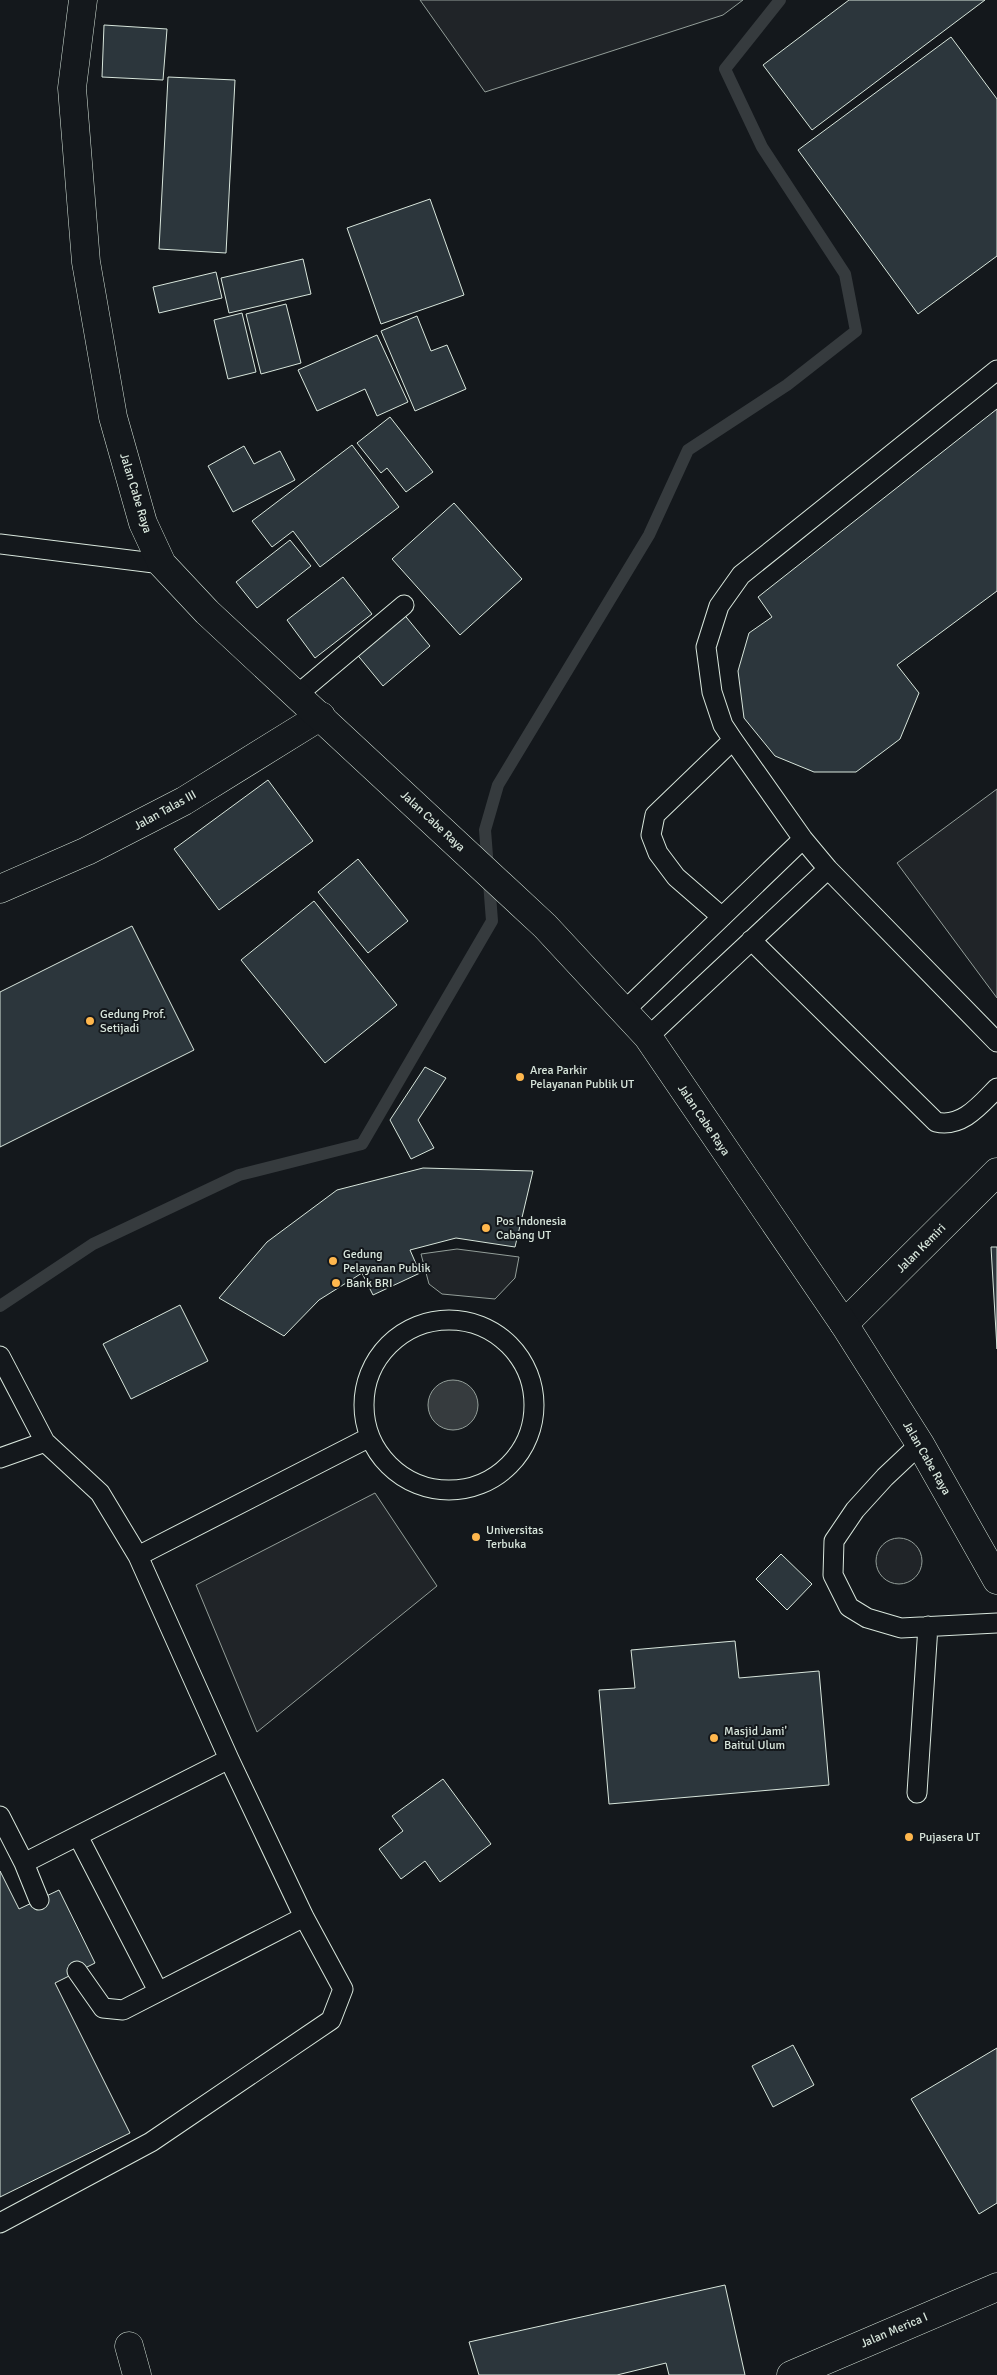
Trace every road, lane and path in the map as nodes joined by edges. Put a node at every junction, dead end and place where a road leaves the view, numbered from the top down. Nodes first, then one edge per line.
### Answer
1 (83, 0) edge
2 (997, 370) edge
3 (0, 544) edge
4 (162, 564) junction
5 (404, 605) dead end
6 (298, 694) junction
7 (322, 716) junction
8 (733, 740) junction
9 (803, 839) junction
10 (828, 869) junction
11 (0, 889) edge
12 (722, 917) junction
13 (751, 940) junction
14 (624, 1012) junction
15 (648, 1037) junction
16 (997, 1042) edge
17 (997, 1088) edge
18 (997, 1172) edge
19 (844, 1324) junction
20 (0, 1356) edge
21 (370, 1437) junction
22 (45, 1442) junction
23 (920, 1444) junction
24 (0, 1458) edge
25 (138, 1556) junction
26 (997, 1580) edge
27 (997, 1623) edge
28 (928, 1626) junction
29 (230, 1759) junction
30 (917, 1792) dead end
31 (0, 1816) edge
32 (78, 1836) junction
33 (24, 1863) junction
34 (39, 1900) dead end
35 (304, 1917) junction
36 (77, 1971) dead end
37 (158, 1991) junction
38 (0, 2223) edge
39 (997, 2287) edge
40 (129, 2346) dead end
41 (137, 2375) edge
42 (791, 2375) edge

1 - 4 main road, Jalan Cabe Raya
2 - 8 lane
3 - 4 lane
4 - 6 main road, Jalan Cabe Raya
5 - 6 lane
6 - 7 main road, Jalan Cabe Raya
7 - 11 main road, Jalan Talas III
7 - 14 main road, Jalan Cabe Raya
8 - 9 lane
8 - 12 lane
9 - 10 lane
9 - 12 lane
10 - 13 lane
10 - 16 lane
12 - 14 lane
13 - 15 lane
13 - 17 lane
14 - 15 main road, Jalan Cabe Raya
15 - 19 main road, Jalan Cabe Raya
18 - 19 main road, Jalan Kemiri
19 - 23 main road, Jalan Cabe Raya
20 - 22 lane
21 - 21 lane
21 - 25 lane
22 - 24 lane
22 - 25 lane
23 - 26 main road, Jalan Cabe Raya
23 - 28 lane
25 - 29 lane
27 - 28 lane
28 - 30 lane
29 - 32 lane
29 - 35 lane
31 - 33 lane
32 - 33 lane
32 - 37 lane
33 - 34 lane
35 - 37 lane
35 - 38 lane
36 - 37 lane
39 - 42 main road, Jalan Merica I
40 - 41 main road

